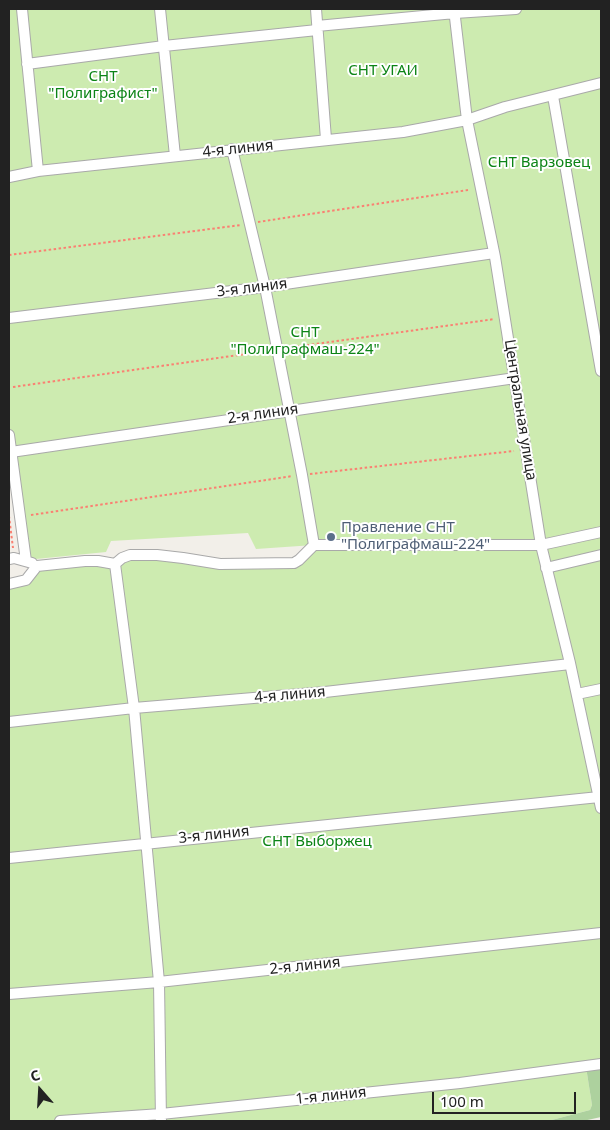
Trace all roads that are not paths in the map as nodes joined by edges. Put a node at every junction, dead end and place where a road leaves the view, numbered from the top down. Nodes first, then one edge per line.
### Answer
1 (22, 9) edge
2 (160, 9) edge
3 (316, 9) edge
4 (516, 9) edge
5 (455, 11) edge
6 (317, 28) junction
7 (164, 46) junction
8 (27, 64) junction
9 (601, 84) edge
10 (553, 96) junction
11 (466, 120) junction
12 (326, 139) junction
13 (232, 150) junction
14 (175, 156) junction
15 (38, 171) junction
16 (9, 177) edge
17 (494, 254) junction
18 (265, 287) junction
19 (9, 318) edge
20 (601, 371) edge
21 (515, 378) junction
22 (289, 410) junction
23 (9, 434) edge
24 (11, 452) junction
25 (601, 532) edge
26 (314, 545) junction
27 (541, 545) junction
28 (601, 555) edge
29 (12, 559) edge
30 (26, 561) junction
31 (115, 564) junction
32 (37, 566) junction
33 (546, 568) junction
34 (9, 584) edge
35 (570, 664) junction
36 (601, 689) edge
37 (577, 694) junction
38 (134, 708) junction
39 (9, 722) edge
40 (598, 797) junction
41 (601, 808) edge
42 (145, 842) junction
43 (9, 858) edge
44 (601, 933) edge
45 (159, 982) junction
46 (9, 994) edge
47 (601, 1064) edge
48 (161, 1118) edge
49 (60, 1121) edge

1 - 8 street
2 - 7 street
3 - 6 street
4 - 5 street
5 - 6 street
5 - 11 street, Центральная улица
6 - 7 street
6 - 12 street
7 - 8 street
7 - 14 street
8 - 15 street
9 - 10 street, 4-я линия
10 - 11 street, 4-я линия
10 - 20 street
11 - 12 street, 4-я линия
11 - 17 street, Центральная улица
12 - 13 street, 4-я линия
13 - 14 street, 4-я линия
13 - 18 street
14 - 15 street, 4-я линия
15 - 16 street, 4-я линия
17 - 18 street, 3-я линия
17 - 21 street, Центральная улица
18 - 19 street, 3-я линия
18 - 22 street
21 - 22 street, 2-я линия
21 - 27 street, Центральная улица
22 - 24 street, 2-я линия
22 - 26 street
23 - 24 street
24 - 30 street
25 - 27 street
26 - 27 street
26 - 31 street
27 - 33 street, Центральная улица
28 - 33 street
29 - 30 street
30 - 32 street
31 - 32 street
31 - 38 street
32 - 34 street
33 - 35 street, Центральная улица
35 - 37 street, Центральная улица
35 - 38 street, 4-я линия
36 - 37 street
37 - 40 street, Центральная улица
38 - 39 street, 4-я линия
38 - 42 street
40 - 41 street, Центральная улица
40 - 42 street, 3-я линия
42 - 43 street, 3-я линия
42 - 45 street
44 - 45 street, 2-я линия
45 - 46 street, 2-я линия
45 - 48 street
47 - 48 street, 1-я линия
48 - 49 street, 1-я линия

